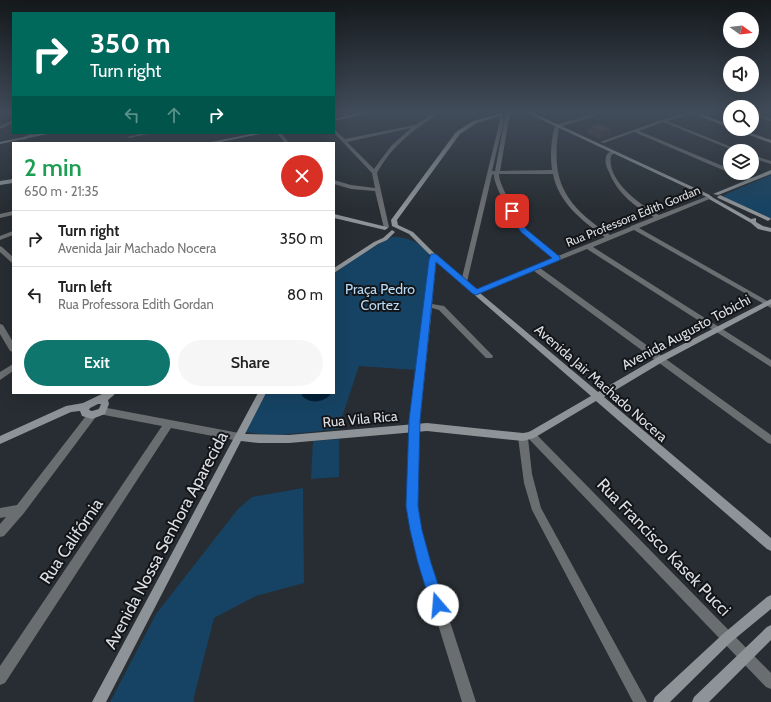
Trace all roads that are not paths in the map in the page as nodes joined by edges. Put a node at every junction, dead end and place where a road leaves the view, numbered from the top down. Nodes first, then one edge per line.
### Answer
1 (347, 145) edge
2 (397, 145) edge
3 (449, 145) edge
4 (498, 145) edge
5 (501, 145) edge
6 (555, 145) edge
7 (599, 145) edge
8 (608, 145) edge
9 (668, 145) edge
10 (613, 152) junction
11 (759, 159) edge
12 (771, 163) edge
13 (723, 168) edge
14 (554, 172) junction
15 (771, 172) edge
16 (374, 173) junction
17 (493, 173) junction
18 (759, 177) edge
19 (752, 180) edge
20 (12, 181) edge
21 (335, 182) edge
22 (0, 183) edge
23 (377, 190) junction
24 (713, 196) junction
25 (12, 213) edge
26 (0, 216) edge
27 (335, 216) edge
28 (658, 217) junction
29 (769, 220) edge
30 (755, 225) junction
31 (633, 227) junction
32 (391, 229) junction
33 (771, 230) edge
34 (12, 233) edge
35 (771, 236) edge
36 (609, 237) junction
37 (0, 238) edge
38 (587, 246) junction
39 (0, 248) edge
40 (434, 255) junction
41 (557, 259) junction
42 (12, 260) edge
43 (535, 268) junction
44 (335, 270) edge
45 (464, 282) junction
46 (476, 292) junction
47 (769, 303) edge
48 (427, 305) junction
49 (0, 328) edge
50 (717, 330) junction
51 (12, 347) edge
52 (489, 356) dead end
53 (661, 359) junction
54 (771, 364) edge
55 (12, 367) edge
56 (0, 377) edge
57 (109, 394) edge
58 (261, 394) edge
59 (596, 396) junction
60 (95, 400) edge
61 (102, 411) junction
62 (92, 415) junction
63 (170, 423) junction
64 (414, 427) junction
65 (527, 436) junction
66 (239, 437) junction
67 (0, 440) edge
68 (771, 440) edge
69 (20, 509) junction
70 (0, 513) edge
71 (0, 532) edge
72 (771, 545) edge
73 (771, 601) edge
74 (771, 631) edge
75 (727, 638) junction
76 (745, 656) junction
77 (0, 678) edge
78 (771, 682) edge
79 (99, 702) edge
80 (469, 702) edge
81 (640, 702) edge
82 (660, 702) edge
83 (699, 702) edge

1 - 16 street
2 - 16 street
3 - 32 street
4 - 17 street
5 - 17 street
6 - 14 street
7 - 10 street
8 - 24 street
9 - 13 street
10 - 24 street
10 - 28 street
11 - 12 street
14 - 17 street
14 - 36 street
15 - 18 street, Rua Professora Edith Gordan
16 - 23 street
17 - 41 street
17 - 45 street
19 - 24 street, Rua Professora Edith Gordan
20 - 22 street
21 - 23 street
23 - 32 street
24 - 28 street, Rua Professora Edith Gordan
24 - 29 street
24 - 30 street
25 - 26 street
27 - 32 street
28 - 31 street, Rua Professora Edith Gordan
29 - 30 street
30 - 33 street
30 - 35 street
31 - 36 street, Rua Professora Edith Gordan
31 - 47 street
32 - 40 street, Avenida Jair Machado Nocera
32 - 44 street
34 - 37 street
36 - 38 street, Rua Professora Edith Gordan
38 - 41 street, Rua Professora Edith Gordan
38 - 50 street
39 - 42 street
40 - 45 street, Avenida Jair Machado Nocera
40 - 48 street
41 - 43 street, Rua Professora Edith Gordan
43 - 46 street, Rua Professora Edith Gordan
43 - 53 street
45 - 46 street, Avenida Jair Machado Nocera
46 - 59 street, Avenida Jair Machado Nocera
47 - 50 street, Avenida Augusto Tobichi
48 - 52 street
48 - 64 street
49 - 51 street
50 - 53 street, Avenida Augusto Tobichi
50 - 54 street
53 - 59 street, Avenida Augusto Tobichi
53 - 68 street
55 - 56 street
57 - 60 street
58 - 66 street, Avenida Nossa Senhora Aparecida
59 - 65 street, Avenida Augusto Tobichi
59 - 72 street, Avenida Jair Machado Nocera
60 - 61 street
60 - 62 street
60 - 67 street
61 - 62 street
61 - 63 street
62 - 69 street
63 - 66 street
63 - 77 street, Rua Califórnia
64 - 65 street, Rua Vila Rica
64 - 66 street, Rua Vila Rica
64 - 80 street
65 - 75 street, Rua Francisco Kasek Pucci
65 - 81 street
66 - 79 street, Avenida Nossa Senhora Aparecida
69 - 70 street
69 - 71 street
73 - 75 street
74 - 76 street
75 - 76 street, Rua Francisco Kasek Pucci
75 - 82 street
76 - 78 street, Rua Francisco Kasek Pucci
76 - 83 street

